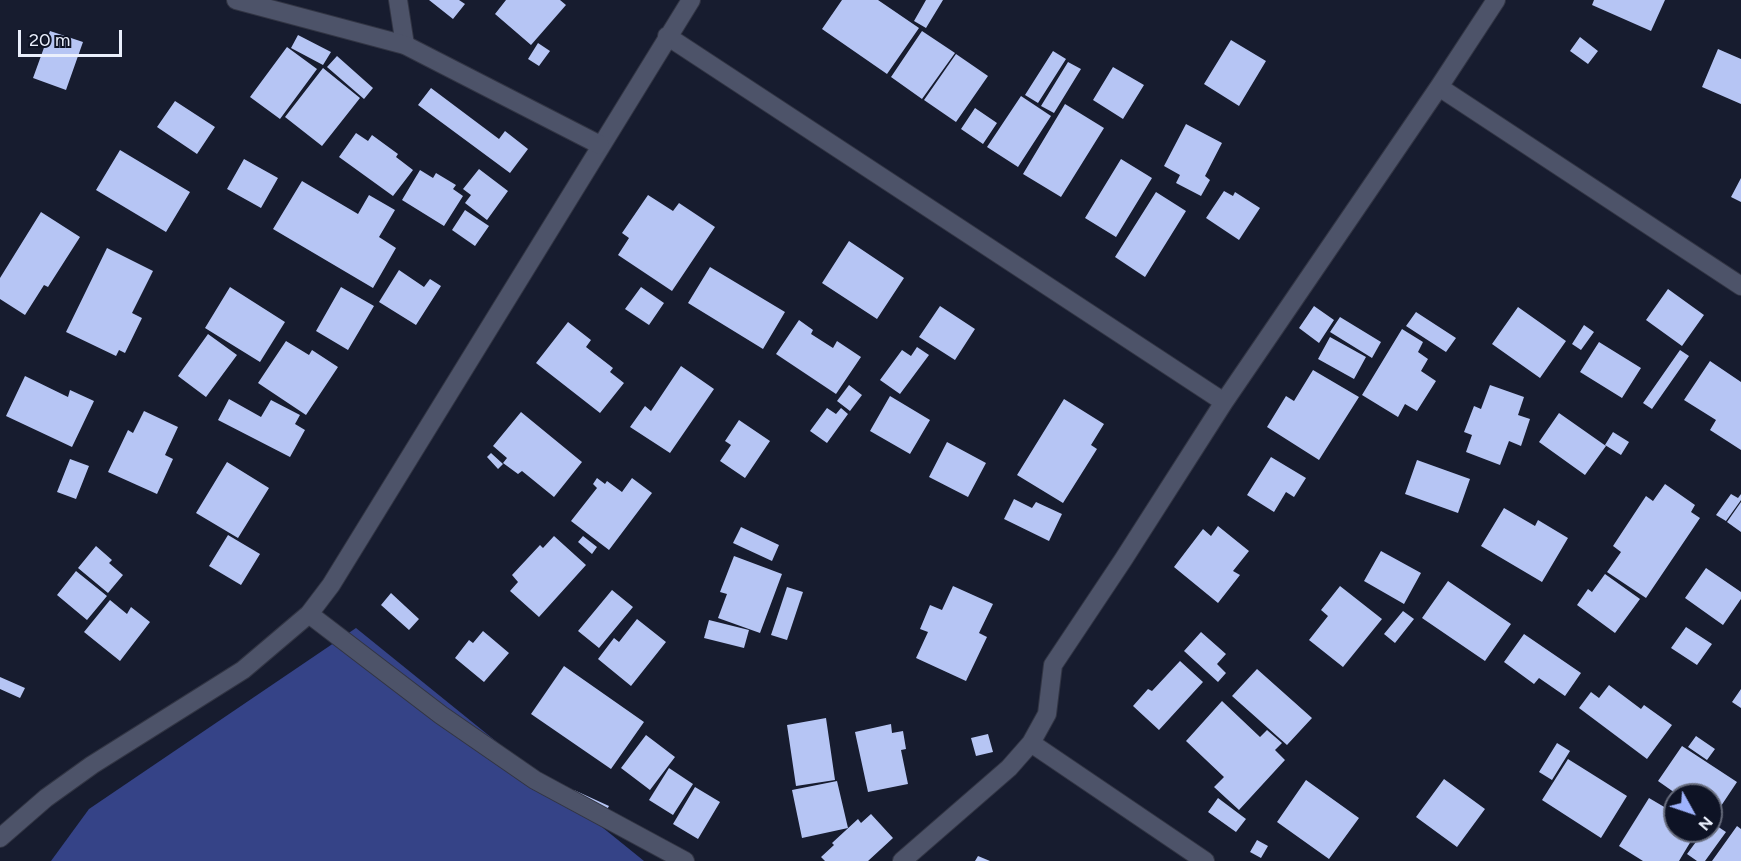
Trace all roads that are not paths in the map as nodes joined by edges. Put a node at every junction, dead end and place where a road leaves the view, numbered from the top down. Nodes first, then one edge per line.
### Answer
1 (236, 0) edge
2 (398, 0) edge
3 (691, 0) edge
4 (1496, 0) edge
5 (667, 36) junction
6 (405, 45) junction
7 (1439, 87) junction
8 (600, 145) junction
9 (1741, 286) edge
10 (1224, 402) junction
11 (309, 614) junction
12 (1031, 743) junction
13 (0, 838) edge
14 (685, 861) edge
15 (902, 861) edge
16 (1205, 861) edge

1 - 6 street
2 - 6 street
3 - 5 street
4 - 7 street
5 - 8 street
5 - 10 street
6 - 8 street
7 - 9 street
7 - 10 street
8 - 11 street
10 - 12 street
11 - 13 street
11 - 14 street
12 - 15 street
12 - 16 street

